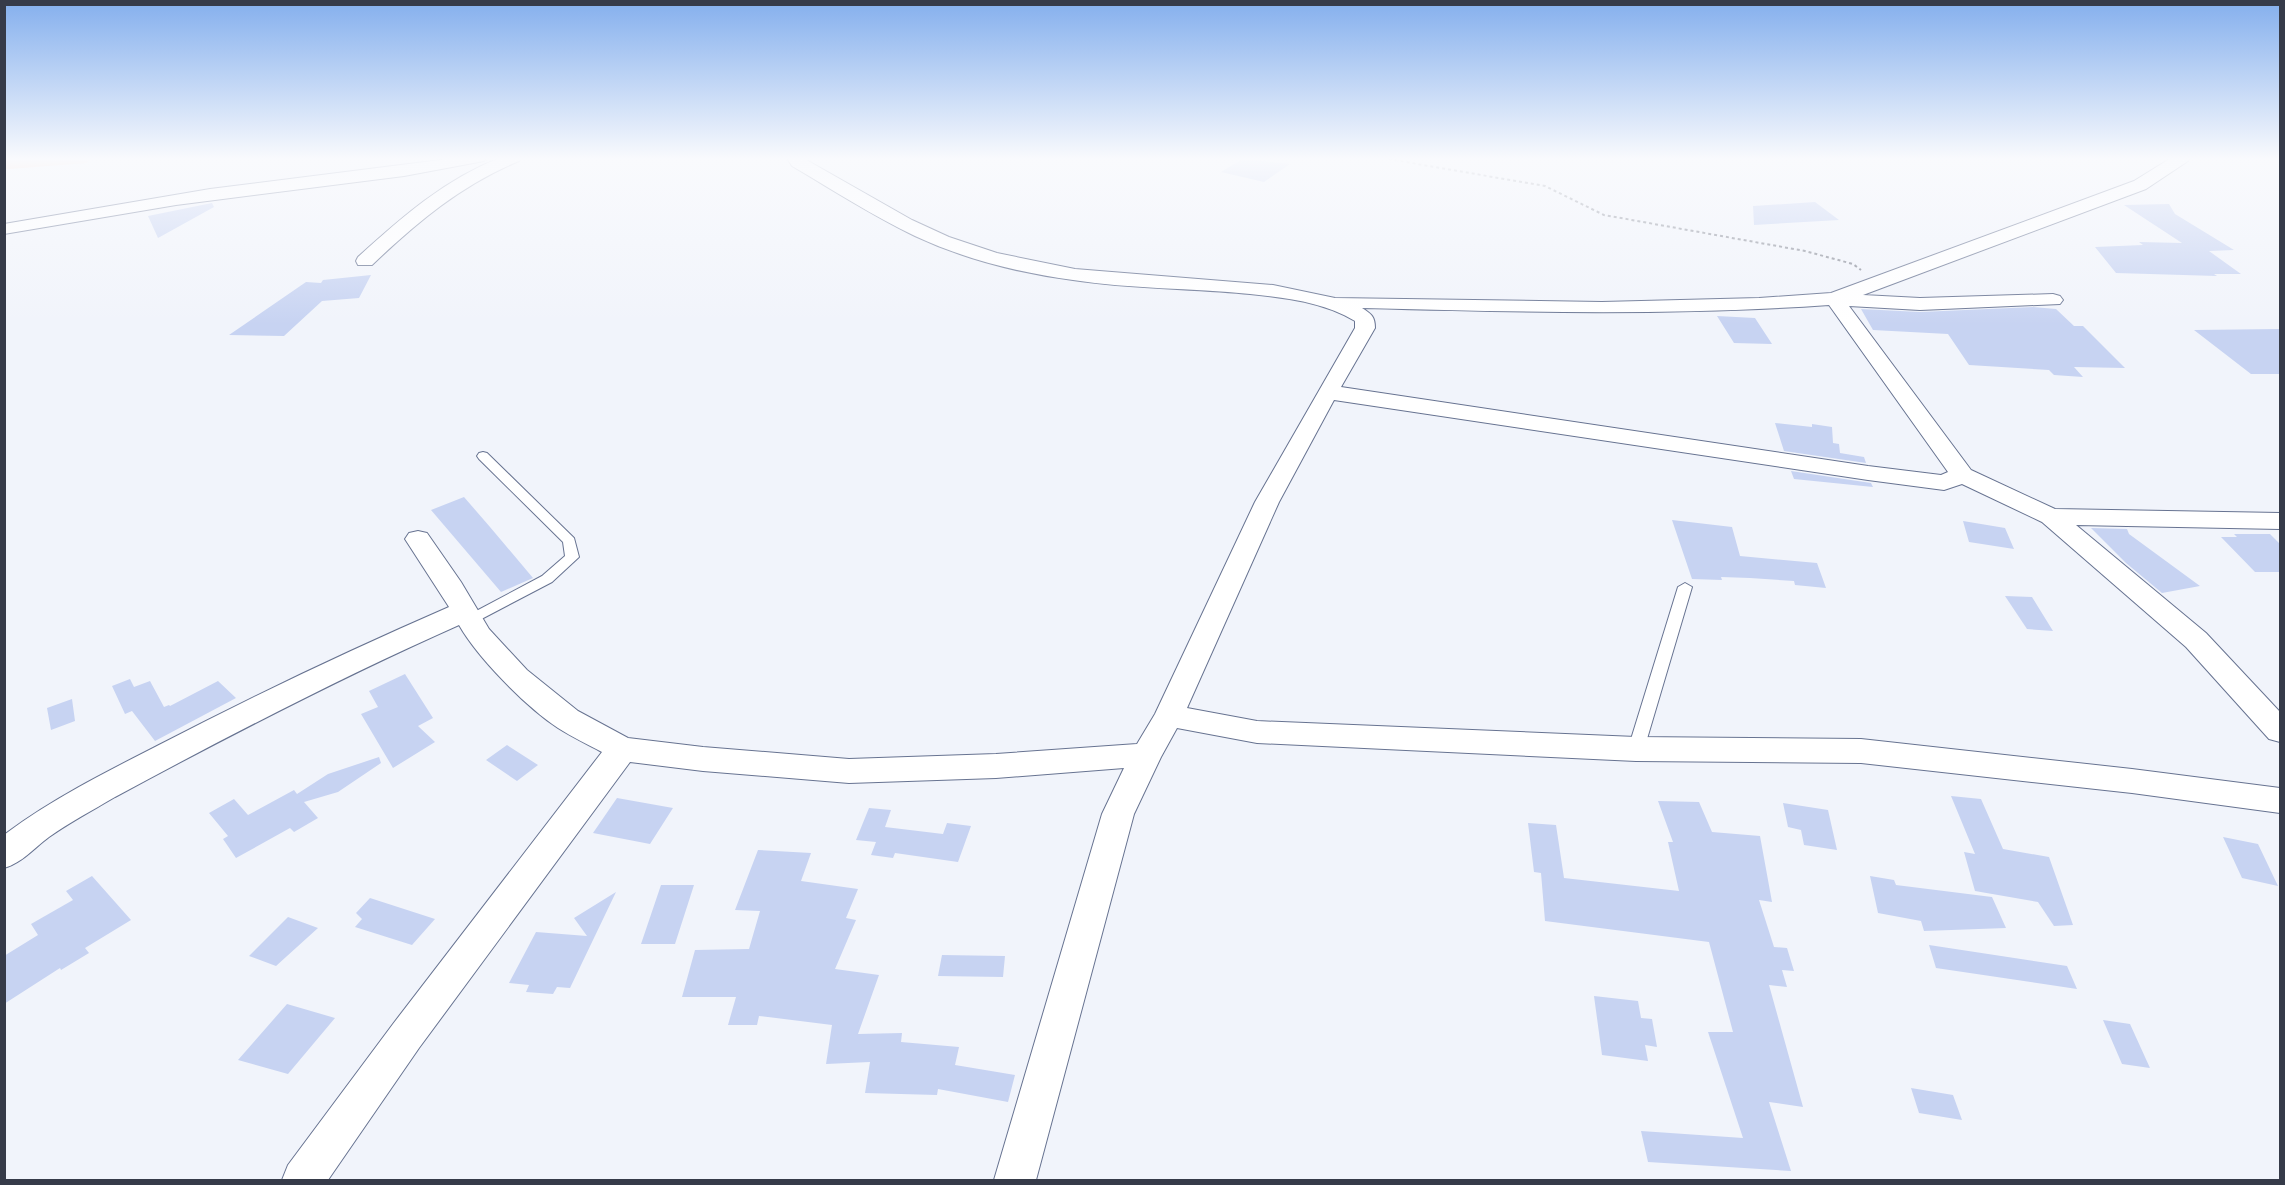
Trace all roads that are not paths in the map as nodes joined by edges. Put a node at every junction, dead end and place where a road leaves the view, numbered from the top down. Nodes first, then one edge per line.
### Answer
1 (89, 213) edge
2 (418, 213) edge
3 (886, 213) edge
4 (2064, 213) edge
5 (4, 229) edge
6 (364, 261) dead end
7 (1834, 299) junction
8 (2053, 300) dead end
9 (1332, 301) junction
10 (1327, 392) junction
11 (483, 456) dead end
12 (1962, 475) junction
13 (2051, 517) junction
14 (2280, 521) edge
15 (418, 539) dead end
16 (1684, 586) dead end
17 (468, 616) junction
18 (1169, 716) junction
19 (2280, 732) edge
20 (622, 749) junction
21 (1636, 749) junction
22 (1146, 755) junction
23 (2280, 801) edge
24 (4, 855) edge
25 (303, 1180) edge
26 (1015, 1180) edge

1 - 5 street
2 - 6 street
3 - 9 street
4 - 7 street
7 - 8 street
7 - 9 street
7 - 12 street
9 - 10 street
10 - 12 street
10 - 18 street
11 - 17 lane
12 - 13 street
13 - 14 street
13 - 19 street
15 - 17 street
16 - 21 lane
17 - 20 street
17 - 24 street
18 - 21 street
18 - 22 street
20 - 22 street
20 - 25 street
21 - 23 street
22 - 26 street

